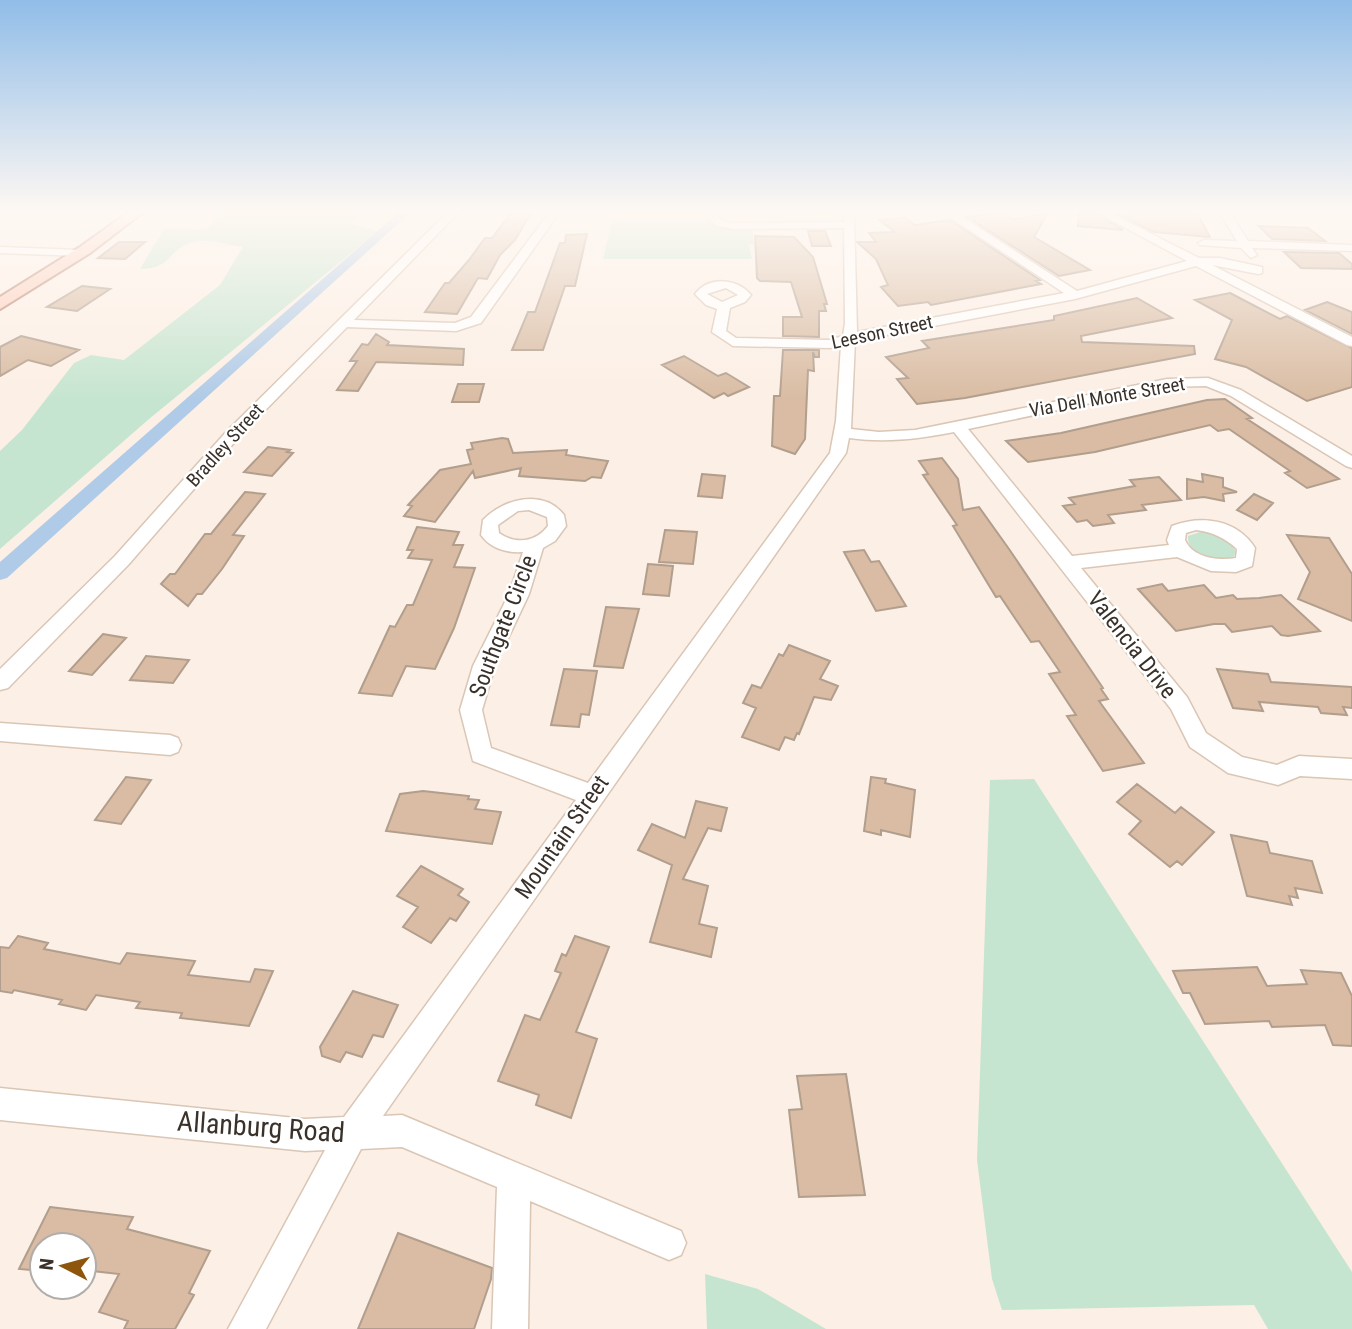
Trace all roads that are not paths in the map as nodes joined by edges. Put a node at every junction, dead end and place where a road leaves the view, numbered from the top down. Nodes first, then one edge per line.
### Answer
1 (45, 275) edge
2 (390, 275) edge
3 (508, 275) edge
4 (851, 275) edge
5 (1044, 275) edge
6 (1148, 275) edge
7 (1221, 275) edge
8 (1260, 275) edge
9 (1075, 295) junction
10 (1271, 301) junction
11 (0, 304) edge
12 (724, 306) dead end
13 (341, 323) junction
14 (848, 340) junction
15 (1352, 342) edge
16 (957, 425) junction
17 (844, 433) junction
18 (1352, 463) edge
19 (534, 545) dead end
20 (1182, 550) dead end
21 (1067, 563) junction
22 (0, 682) edge
23 (0, 732) edge
24 (170, 745) dead end
25 (1352, 769) edge
26 (591, 795) junction
27 (0, 1104) edge
28 (351, 1134) junction
29 (514, 1178) junction
30 (669, 1243) dead end
31 (246, 1329) edge
32 (510, 1329) edge

1 - 11 main road
2 - 13 street, Bradley Street
3 - 13 street
4 - 14 street, Mountain Street
5 - 9 street
6 - 9 street, Leeson Street
7 - 10 street
8 - 10 street
9 - 14 street, Leeson Street
10 - 15 street
12 - 14 street, Leeson Street
13 - 22 street, Bradley Street
14 - 17 street, Mountain Street
16 - 17 street, Via Dell Monte Street
16 - 18 street, Via Dell Monte Street
16 - 21 street, Valencia Drive
17 - 26 street, Mountain Street
19 - 26 street, Southgate Circle
20 - 21 street
21 - 25 street, Valencia Drive
23 - 24 street
26 - 28 street, Mountain Street
27 - 28 street, Allanburg Road
28 - 29 street, Allanburg Road
28 - 31 street, Mountain Street
29 - 30 street, Allanburg Road
29 - 32 street

